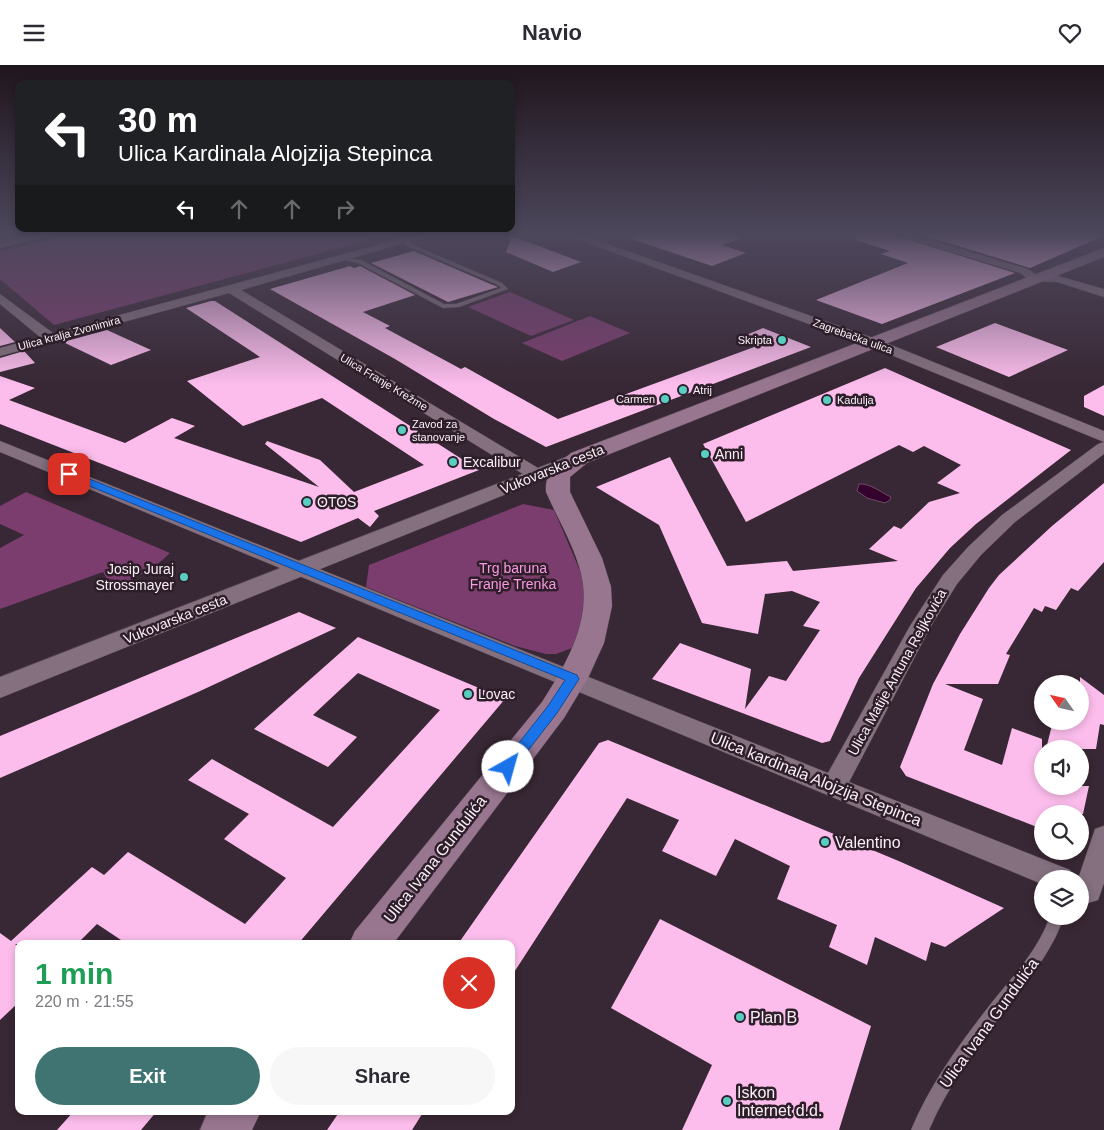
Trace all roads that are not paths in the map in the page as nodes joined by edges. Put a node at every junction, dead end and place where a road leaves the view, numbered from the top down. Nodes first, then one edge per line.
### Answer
1 (247, 285) edge
2 (403, 285) edge
3 (501, 285) edge
4 (710, 285) edge
5 (1000, 285) edge
6 (1077, 285) edge
7 (231, 289) junction
8 (1104, 293) edge
9 (0, 298) edge
10 (52, 338) junction
11 (874, 343) junction
12 (0, 352) edge
13 (1104, 437) edge
14 (0, 446) edge
15 (1104, 447) edge
16 (579, 458) junction
17 (537, 475) junction
18 (301, 569) junction
19 (573, 679) junction
20 (0, 688) edge
21 (834, 786) junction
22 (1104, 837) edge
23 (1038, 870) edge
24 (1091, 892) edge
25 (1053, 925) edge
26 (372, 940) edge
27 (920, 1130) edge

1 - 7 street, Ulica kralja Zvonimira
2 - 3 lane
4 - 11 street, Zagrebačka ulica
5 - 11 main road, Vukovarska cesta
6 - 8 street
7 - 10 street, Ulica kralja Zvonimira
7 - 17 street, Ulica Franje Krežme
9 - 10 street
10 - 12 street, Ulica kralja Zvonimira
11 - 13 street, Zagrebačka ulica
11 - 16 main road, Vukovarska cesta
14 - 18 street
15 - 21 street, Ulica Matije Antuna Reljkovića
16 - 17 street, Vukovarska cesta
16 - 19 main road, Ulica Ivana Gundulića
17 - 18 street, Vukovarska cesta
18 - 19 street
18 - 20 street, Vukovarska cesta
19 - 21 street, Ulica kardinala Alojzija Stepinca
19 - 26 main road, Ulica Ivana Gundulića
21 - 23 street, Ulica kardinala Alojzija Stepinca
22 - 24 street
25 - 27 lane, Ulica Ivana Gundulića

